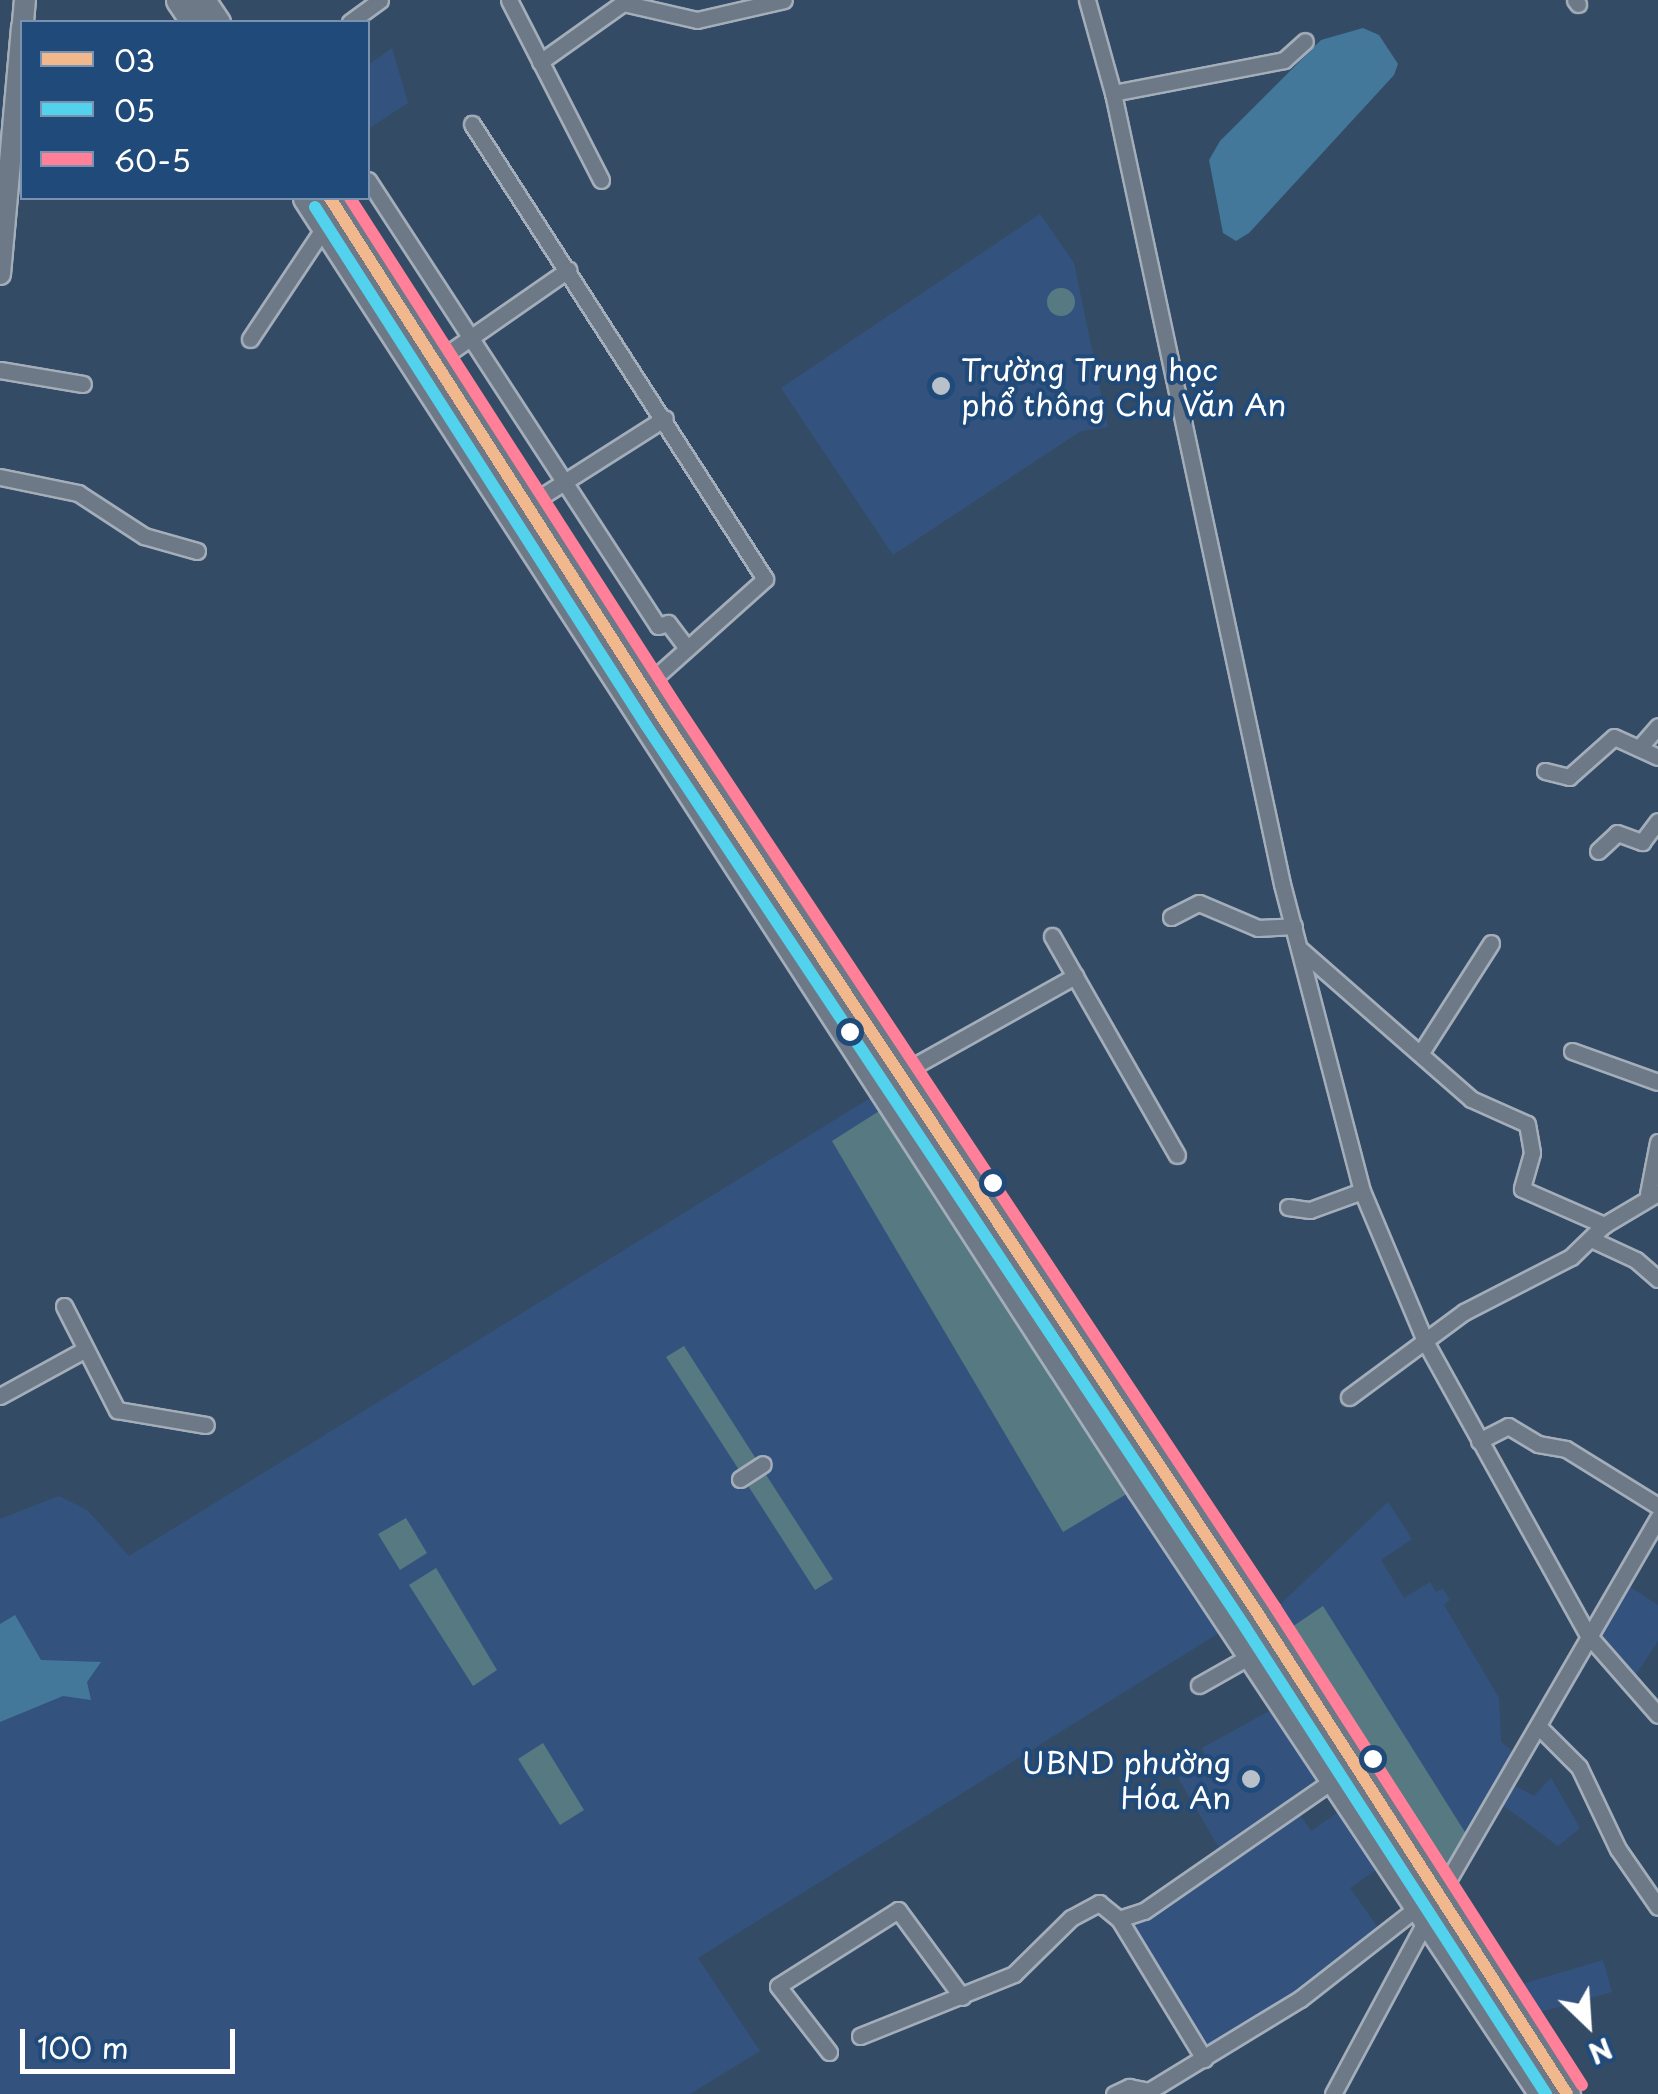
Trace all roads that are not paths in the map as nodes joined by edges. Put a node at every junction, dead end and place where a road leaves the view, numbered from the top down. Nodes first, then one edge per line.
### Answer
1 (380, 0) edge
2 (509, 0) edge
3 (784, 0) edge
4 (1088, 0) edge
5 (353, 20) edge
6 (1306, 41) dead end
7 (20, 57) edge
8 (540, 62) junction
9 (1113, 92) junction
10 (472, 124) dead end
11 (601, 180) dead end
12 (370, 183) edge
13 (307, 200) edge
14 (331, 200) edge
15 (325, 226) junction
16 (568, 270) junction
17 (0, 274) edge
18 (473, 336) junction
19 (250, 339) dead end
20 (436, 360) junction
21 (0, 370) edge
22 (83, 384) dead end
23 (666, 418) junction
24 (0, 477) edge
25 (566, 480) junction
26 (528, 505) junction
27 (197, 551) dead end
28 (687, 648) junction
29 (644, 688) junction
30 (1658, 726) edge
31 (1639, 748) junction
32 (1658, 758) edge
33 (1545, 771) dead end
34 (1658, 822) edge
35 (1598, 851) dead end
36 (1171, 917) dead end
37 (1294, 926) junction
38 (1052, 936) dead end
39 (1491, 943) dead end
40 (1301, 950) junction
41 (1329, 974) junction
42 (1075, 976) junction
43 (1310, 995) junction
44 (1572, 1051) dead end
45 (1422, 1052) junction
46 (889, 1081) junction
47 (1658, 1082) edge
48 (1658, 1142) edge
49 (1177, 1155) dead end
50 (1362, 1191) junction
51 (1653, 1193) edge
52 (1288, 1207) dead end
53 (1604, 1225) junction
54 (1593, 1240) junction
55 (1658, 1279) edge
56 (64, 1306) dead end
57 (1426, 1343) junction
58 (84, 1350) junction
59 (0, 1396) edge
60 (1350, 1397) dead end
61 (206, 1426) dead end
62 (1479, 1441) junction
63 (763, 1464) dead end
64 (740, 1479) dead end
65 (1658, 1506) edge
66 (1658, 1518) edge
67 (1588, 1635) junction
68 (1250, 1656) junction
69 (1199, 1685) dead end
70 (1658, 1714) edge
71 (1540, 1728) junction
72 (1333, 1780) junction
73 (1428, 1906) junction
74 (1658, 1907) edge
75 (1119, 1919) junction
76 (962, 1997) junction
77 (860, 2036) dead end
78 (829, 2052) dead end
79 (1204, 2058) junction
80 (1114, 2094) edge
81 (1333, 2094) edge
82 (1542, 2094) edge
83 (1567, 2094) edge

1 - 5 street
2 - 8 street
3 - 8 street
4 - 9 street
6 - 9 street
7 - 17 street
8 - 11 street
9 - 37 street
10 - 16 street
12 - 18 street
13 - 15 main road
14 - 20 main road
15 - 19 street
15 - 46 main road
16 - 18 street
16 - 23 street
18 - 20 street
18 - 25 street
20 - 26 main road
21 - 22 street
23 - 25 street
23 - 28 street
24 - 27 street
25 - 26 street
25 - 28 street
26 - 29 main road
28 - 29 street
29 - 46 main road
30 - 31 street
31 - 32 street
31 - 33 street
34 - 35 street
36 - 37 street
37 - 40 street
38 - 42 street
39 - 45 street
40 - 41 street
40 - 43 street
41 - 43 street
41 - 45 street
42 - 46 street
42 - 49 street
43 - 50 street
44 - 47 street
45 - 53 street
46 - 68 main road
46 - 73 main road
48 - 51 street
50 - 52 street
50 - 57 street
51 - 53 street
53 - 54 street
54 - 55 street
54 - 57 street
56 - 58 street
57 - 60 street
57 - 62 street
58 - 59 street
58 - 61 street
62 - 65 street
62 - 67 street
63 - 64 street
66 - 67 street
67 - 70 street
67 - 71 street
68 - 69 street
68 - 72 main road
71 - 73 street
71 - 74 street
72 - 73 main road
72 - 75 street
73 - 79 street
73 - 81 street
73 - 82 main road
73 - 83 main road
75 - 76 street
75 - 79 street
76 - 77 street
76 - 78 street
79 - 80 street

